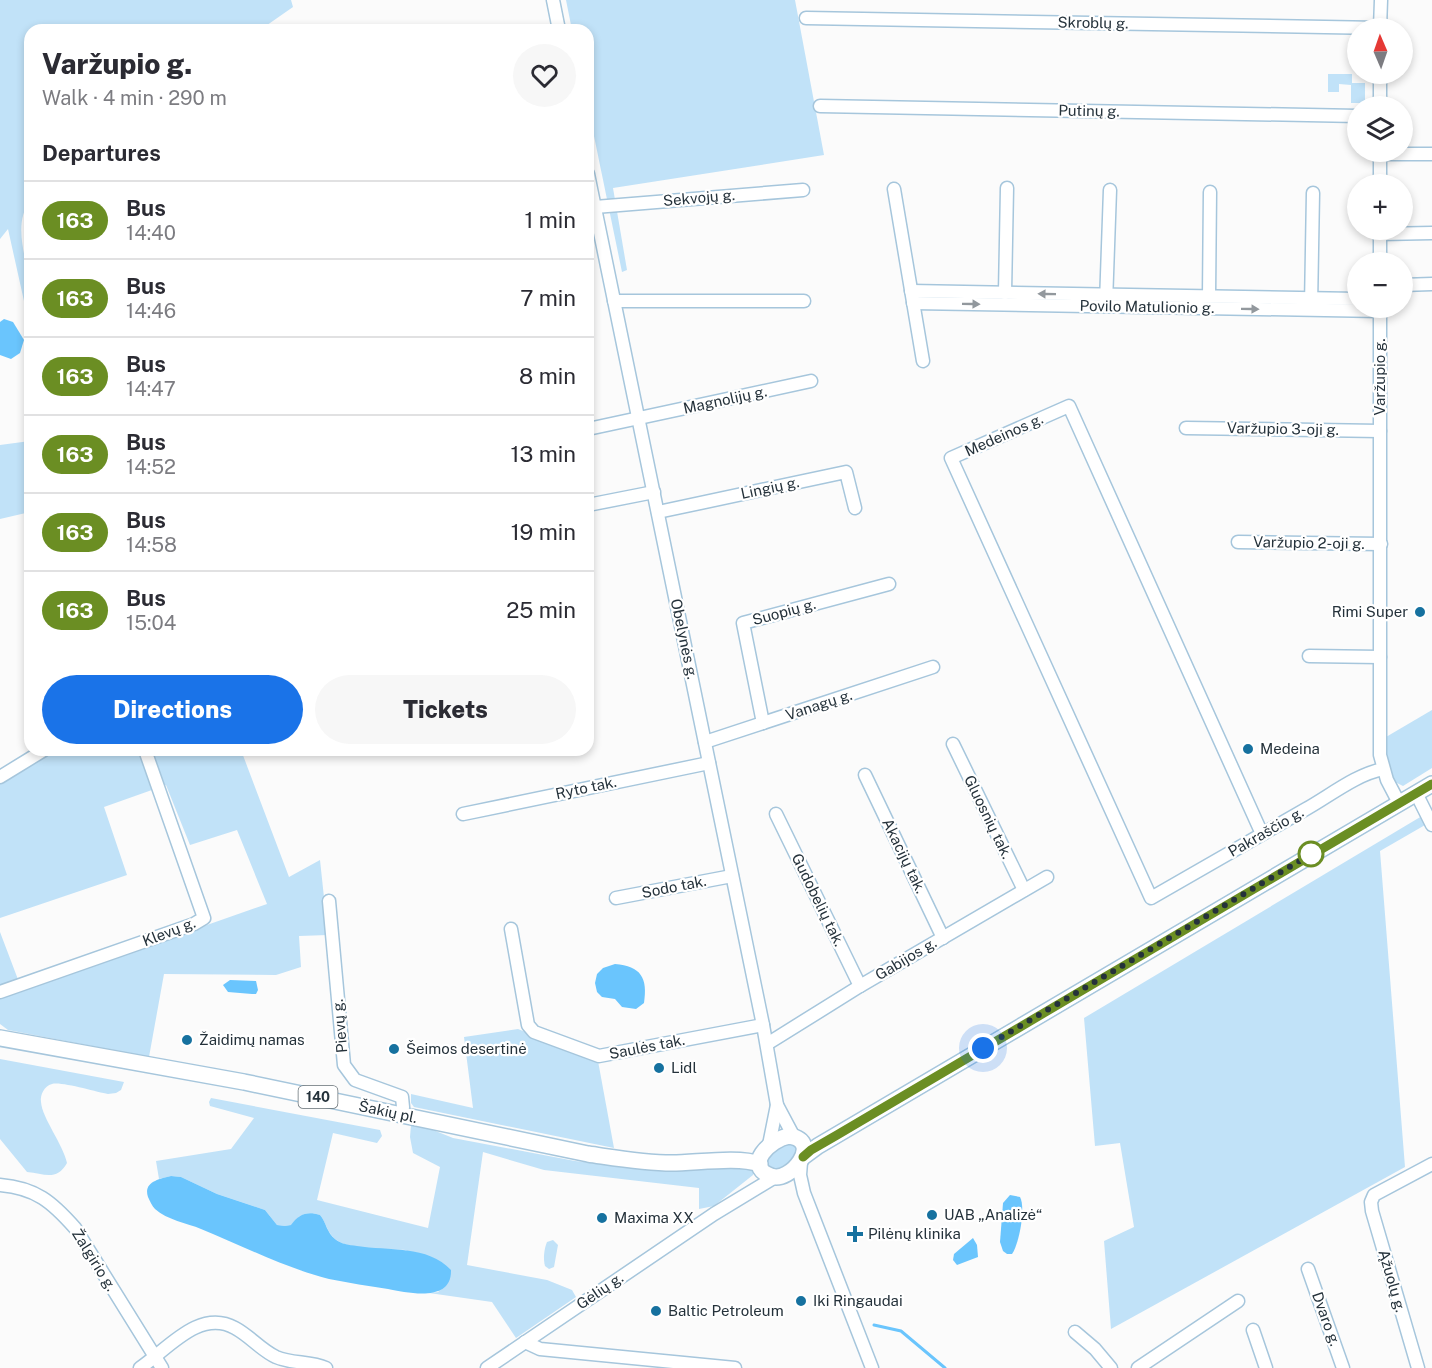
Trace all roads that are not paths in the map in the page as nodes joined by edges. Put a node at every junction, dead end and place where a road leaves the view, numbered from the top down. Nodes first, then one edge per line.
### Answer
1 (553, 0) edge
2 (1381, 0) edge
3 (806, 18) dead end
4 (1380, 18) edge
5 (558, 24) edge
6 (1347, 27) edge
7 (820, 106) dead end
8 (1347, 116) edge
9 (1413, 154) edge
10 (1432, 154) edge
11 (1007, 188) dead end
12 (894, 189) dead end
13 (803, 190) dead end
14 (1110, 190) dead end
15 (1210, 192) dead end
16 (1313, 194) dead end
17 (594, 202) edge
18 (595, 207) junction
19 (1413, 233) edge
20 (1432, 233) edge
21 (1432, 284) edge
22 (1413, 285) edge
23 (1005, 293) junction
24 (1209, 296) junction
25 (912, 297) junction
26 (1106, 300) junction
27 (1347, 300) edge
28 (804, 301) dead end
29 (614, 302) junction
30 (1311, 304) junction
31 (1347, 307) edge
32 (1380, 318) edge
33 (923, 361) dead end
34 (811, 381) dead end
35 (639, 419) junction
36 (594, 428) edge
37 (1186, 428) dead end
38 (1380, 431) junction
39 (654, 492) junction
40 (594, 504) edge
41 (855, 508) dead end
42 (658, 512) junction
43 (1238, 542) dead end
44 (1381, 544) junction
45 (889, 584) dead end
46 (1309, 656) dead end
47 (1380, 657) junction
48 (933, 667) dead end
49 (763, 723) junction
50 (705, 742) junction
51 (953, 744) dead end
52 (34, 756) edge
53 (147, 756) edge
54 (709, 763) junction
55 (1383, 769) junction
56 (865, 775) dead end
57 (0, 777) edge
58 (1432, 784) edge
59 (1416, 793) junction
60 (1399, 803) junction
61 (463, 814) dead end
62 (776, 814) dead end
63 (1432, 825) edge
64 (1262, 834) junction
65 (732, 876) junction
66 (1047, 878) dead end
67 (1024, 890) junction
68 (616, 898) dead end
69 (1151, 898) joint
70 (329, 901) dead end
71 (512, 928) dead end
72 (943, 938) junction
73 (860, 986) junction
74 (0, 992) edge
75 (763, 1025) junction
76 (0, 1038) edge
77 (767, 1044) junction
78 (903, 1096) junction
79 (777, 1105) junction
80 (402, 1114) junction
81 (796, 1138) junction
82 (763, 1157) junction
83 (802, 1160) junction
84 (1432, 1164) edge
85 (778, 1177) junction
86 (0, 1185) edge
87 (804, 1193) junction
88 (714, 1214) junction
89 (1308, 1269) dead end
90 (1238, 1301) dead end
91 (1253, 1330) dead end
92 (1075, 1332) dead end
93 (525, 1342) junction
94 (155, 1356) junction
95 (628, 1363) edge
96 (140, 1368) edge
97 (162, 1368) edge
98 (326, 1368) edge
99 (487, 1368) edge
100 (735, 1368) edge
101 (872, 1368) edge
102 (1111, 1368) edge
103 (1138, 1368) edge
104 (1266, 1368) edge
105 (1343, 1368) edge
106 (1418, 1368) edge

1 - 5 street
2 - 4 street
3 - 6 street, Skroblų g.
7 - 8 street, Putinų g.
9 - 10 street
11 - 23 street
12 - 25 street
13 - 18 street, Sekvojų g.
14 - 26 street
15 - 24 street
16 - 30 street
17 - 18 street, Obelynės g.
18 - 29 street, Obelynės g.
19 - 20 street
21 - 22 street
23 - 25 street, Povilo Matulionio g.
26 -> 23 street, Povilo Matulionio g.
24 - 26 street, Povilo Matulionio g.
24 - 30 street, Povilo Matulionio g.
25 -> 26 street, Povilo Matulionio g.
25 - 33 street
26 -> 30 street, Povilo Matulionio g.
27 - 30 street, Povilo Matulionio g.
28 - 29 street
29 - 35 street, Obelynės g.
30 - 31 street, Povilo Matulionio g.
32 - 38 street, Varžupio g.
34 - 35 street, Magnolijų g.
35 - 36 street, Magnolijų g.
35 - 39 street, Obelynės g.
37 - 38 street, Varžupio 3-oji g.
38 - 44 street, Varžupio g.
39 - 40 street
39 - 42 street, Obelynės g.
41 - 42 street, Lingių g.
42 - 50 street, Obelynės g.
43 - 44 street, Varžupio 2-oji g.
44 - 47 street, Varžupio g.
45 - 49 street, Suopių g.
46 - 47 street
47 - 55 street, Varžupio g.
48 - 49 street, Vanagų g.
49 - 50 street, Vanagų g.
50 - 54 street, Obelynės g.
51 - 67 street, Gluosnių tak.
52 - 57 street
53 - 74 street, Klevų g.
54 - 61 street, Ryto tak.
54 - 65 street, Obelynės g.
55 - 60 street, Varžupio g.
55 - 64 street, Pakraščio g.
56 - 72 street, Akacijų tak.
58 - 59 main road, 140
59 - 60 main road, 140
59 - 63 street
60 - 78 main road, 140
62 - 73 street, Gudobelių tak.
64 - 69 street, Pakraščio g.
64 - 69 street, Medeinos g.
65 - 68 street, Sodo tak.
65 - 75 street, Obelynės g.
66 - 67 street, Gabijos g.
67 - 72 street, Gabijos g.
70 - 80 street, Pievų g.
71 - 75 street, Saulės tak.
72 - 73 street, Gabijos g.
73 - 77 street, Gabijos g.
75 - 77 street, Obelynės g.
76 - 80 main road, Šakių pl. / 140
77 - 79 street, Obelynės g.
78 - 81 main road, 140
78 - 83 main road, 140
79 - 81 street, Obelynės g.
79 - 82 street, Obelynės g.
80 - 82 main road, Šakių pl. / 140
81 - 82 main road, 140
81 - 83 main road
82 - 85 main road
82 - 88 street, Gėlių g.
83 - 85 main road, 140
83 - 87 street
84 - 106 street, Ąžuolų g.
85 - 87 street
85 - 88 street, Gėlių g.
86 - 94 street, Žalgirio g.
87 - 101 street
88 - 93 street, Gėlių g.
89 - 105 street, Dvaro g.
90 - 103 street
91 - 104 street
92 - 102 street
93 - 95 street
93 - 99 street, Gėlių g.
94 - 96 street
94 - 97 street, Žalgirio g.
94 - 98 street
95 - 100 street

